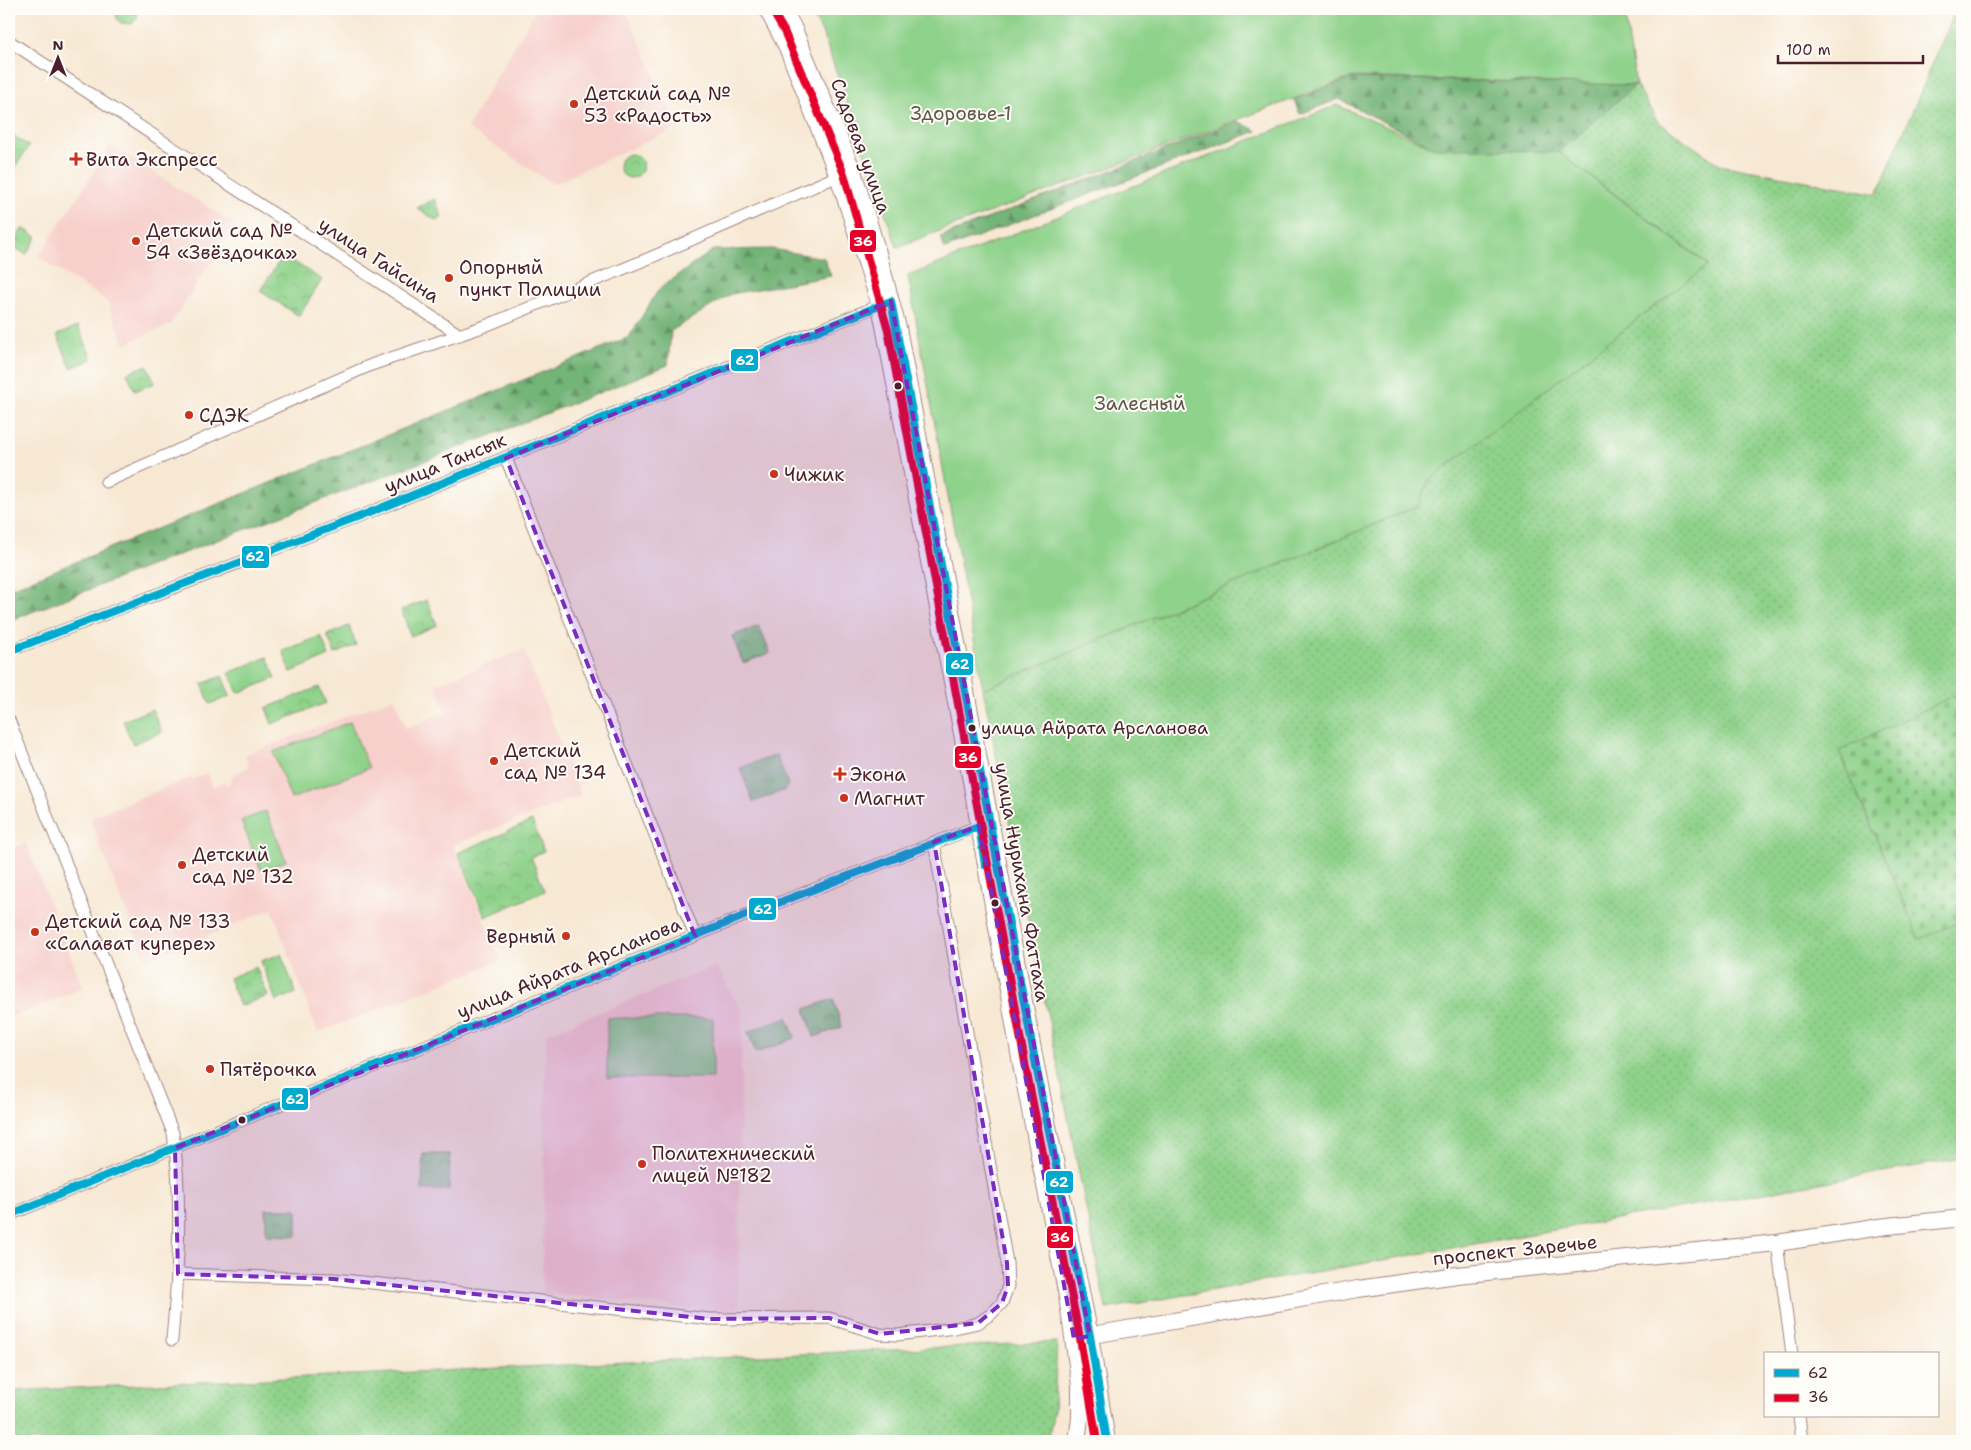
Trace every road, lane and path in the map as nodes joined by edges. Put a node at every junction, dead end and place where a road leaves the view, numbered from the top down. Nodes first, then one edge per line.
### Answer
1 (767, 9) edge
2 (783, 9) edge
3 (9, 41) edge
4 (838, 176) junction
5 (886, 303) junction
6 (460, 335) junction
7 (506, 458) junction
8 (106, 482) dead end
9 (9, 651) edge
10 (9, 720) edge
11 (985, 824) junction
12 (934, 842) junction
13 (695, 936) junction
14 (175, 1148) junction
15 (9, 1215) edge
16 (1962, 1218) edge
17 (1777, 1243) junction
18 (178, 1274) junction
19 (1082, 1337) junction
20 (172, 1340) dead end
21 (1792, 1352) edge
22 (1799, 1418) edge
23 (1077, 1441) edge
24 (1107, 1441) edge
25 (1802, 1441) edge

1 - 4 street, Садовая улица
2 - 5 street, Садовая улица
3 - 6 street, улица Гайсина
4 - 5 street, Садовая улица
4 - 6 street
5 - 7 street, улица Тансык
5 - 11 street, улица Нурихана Фаттаха
6 - 8 street
7 - 9 street, улица Тансык
7 - 13 street
10 - 14 street
11 - 12 street, улица Айрата Арсланова
11 - 19 street, улица Нурихана Фаттаха
12 - 13 street, улица Айрата Арсланова
12 - 18 street
13 - 14 street, улица Айрата Арсланова
14 - 15 street, улица Айрата Арсланова
14 - 18 street
16 - 17 street, проспект Заречье
17 - 19 street, проспект Заречье
17 - 21 street
18 - 20 street
19 - 23 street, улица Нурихана Фаттаха
19 - 24 street, улица Нурихана Фаттаха
22 - 25 street

